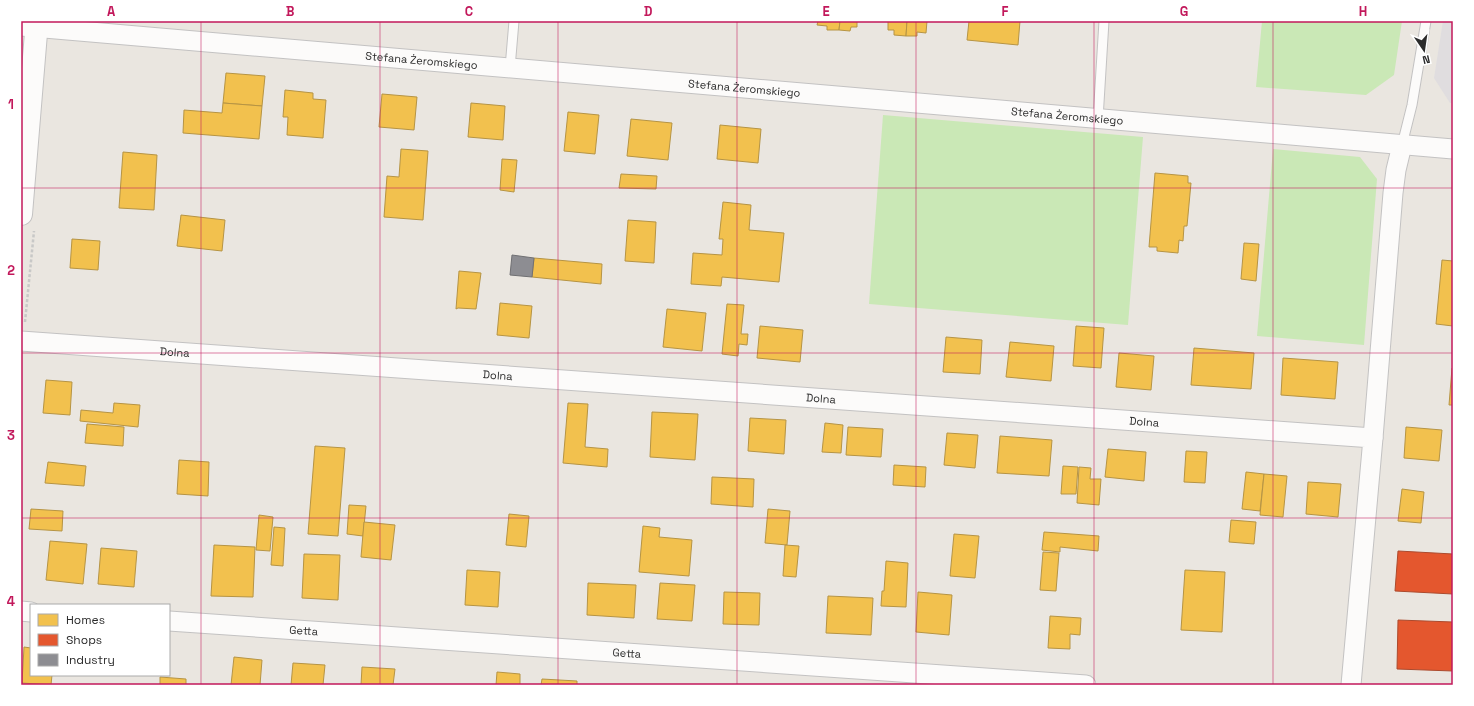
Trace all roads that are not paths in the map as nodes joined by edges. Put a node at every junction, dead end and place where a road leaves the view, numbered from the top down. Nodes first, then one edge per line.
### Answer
1 (514, 21) edge
2 (1104, 21) edge
3 (1426, 21) edge
4 (31, 25) edge
5 (510, 68) junction
6 (1098, 119) junction
7 (1402, 145) junction
8 (1453, 149) edge
9 (28, 220) edge
10 (22, 341) edge
11 (1373, 438) junction
12 (170, 621) edge
13 (1086, 685) edge
14 (1351, 685) edge

1 - 5 lane
2 - 6 lane
3 - 7 lane
4 - 5 street, Stefana Żeromskiego
4 - 9 street
5 - 6 street, Stefana Żeromskiego
6 - 7 street, Stefana Żeromskiego
7 - 8 street, Stefana Żeromskiego
7 - 11 street
10 - 11 street, Dolna
11 - 14 street
12 - 13 street, Getta

